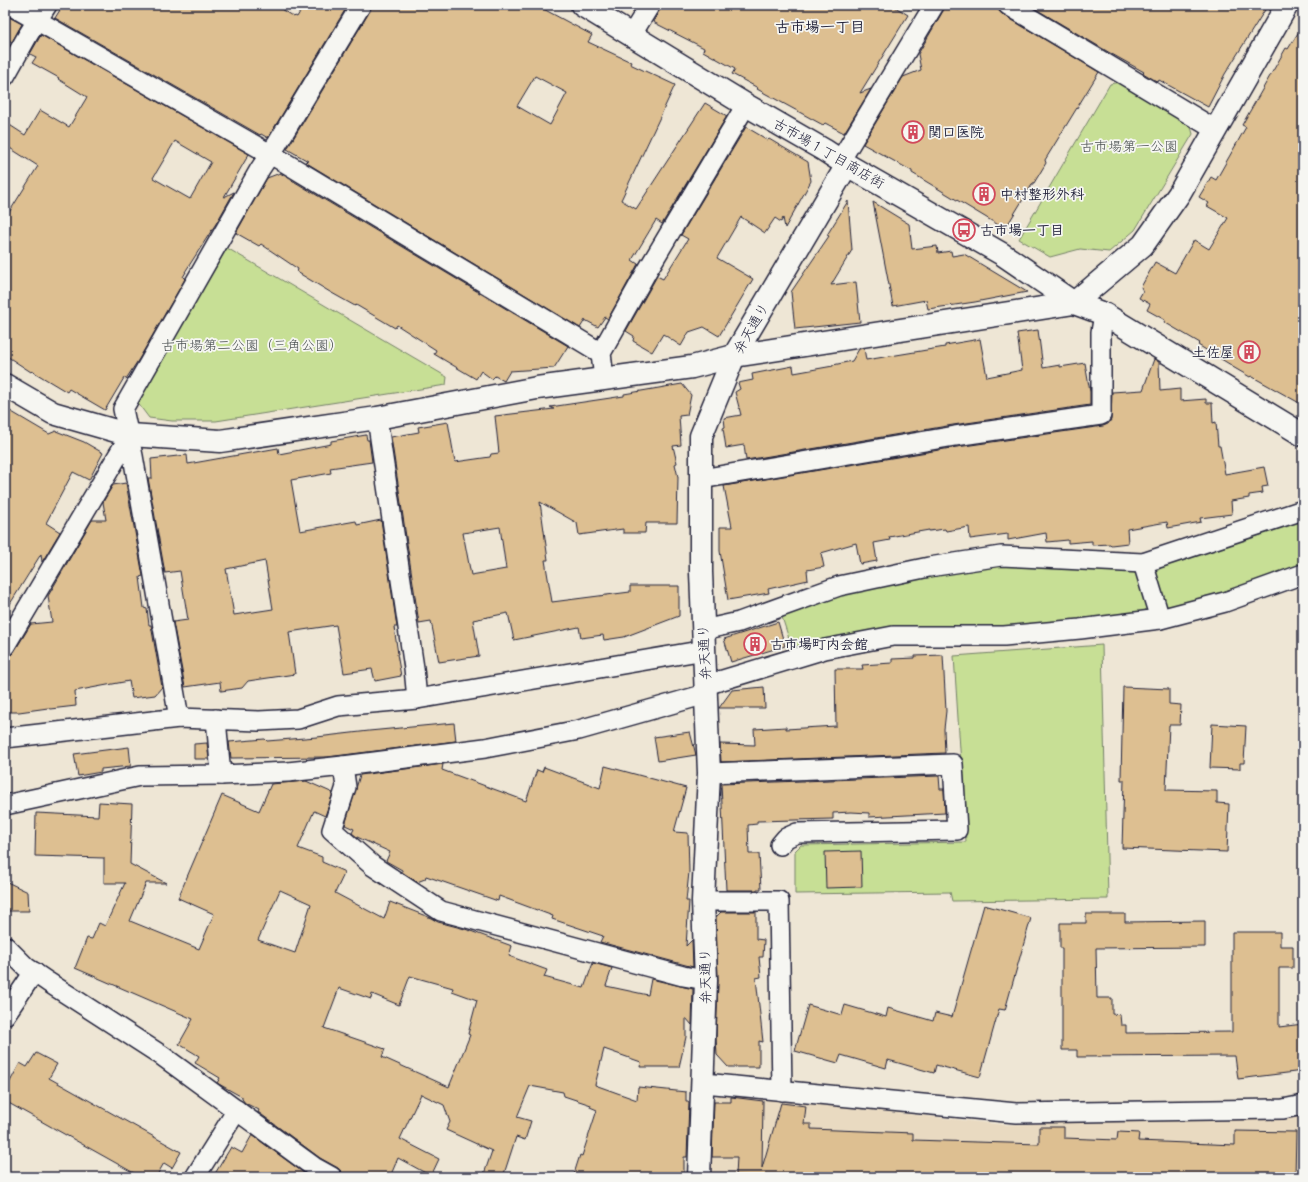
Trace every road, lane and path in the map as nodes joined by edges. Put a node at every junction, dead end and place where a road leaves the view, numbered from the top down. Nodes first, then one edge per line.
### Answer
1 (10, 5) edge
2 (361, 5) edge
3 (582, 5) edge
4 (650, 5) edge
5 (934, 5) edge
6 (1008, 5) edge
7 (1287, 5) edge
8 (42, 13) edge
9 (632, 34) junction
10 (5, 76) edge
11 (746, 105) junction
12 (1216, 130) junction
13 (270, 154) junction
14 (843, 163) junction
15 (1074, 303) junction
16 (1104, 314) junction
17 (601, 353) junction
18 (734, 356) junction
19 (604, 379) junction
20 (5, 385) edge
21 (376, 418) junction
22 (1303, 435) edge
23 (130, 436) junction
24 (701, 479) junction
25 (1303, 510) edge
26 (1143, 563) junction
27 (1303, 574) edge
28 (1160, 619) junction
29 (704, 640) junction
30 (5, 646) edge
31 (706, 690) junction
32 (417, 699) junction
33 (179, 718) junction
34 (216, 719) junction
35 (5, 738) edge
36 (344, 766) junction
37 (709, 773) junction
38 (221, 775) junction
39 (5, 805) edge
40 (780, 845) dead end
41 (703, 901) junction
42 (5, 946) edge
43 (34, 972) junction
44 (706, 980) junction
45 (5, 1016) edge
46 (704, 1083) junction
47 (782, 1091) junction
48 (1303, 1105) edge
49 (237, 1110) junction
50 (195, 1177) edge
51 (332, 1177) edge
52 (699, 1177) edge

1 - 8 street
2 - 13 street
3 - 9 street, 古市場１丁目商店街
4 - 9 street
5 - 14 street
6 - 12 street
7 - 12 street
8 - 10 street
8 - 13 street
9 - 11 street, 古市場１丁目商店街
11 - 14 street, 古市場１丁目商店街
11 - 17 street
12 - 15 street
13 - 17 street
13 - 23 street
14 - 15 street, 古市場１丁目商店街
14 - 18 street, 弁天通り
15 - 16 street
15 - 18 street
16 - 22 street
16 - 24 street
17 - 19 street
18 - 19 street
18 - 24 street, 弁天通り
19 - 21 street
20 - 23 street
21 - 23 street
21 - 32 street
23 - 30 street
23 - 33 street
24 - 29 street, 弁天通り
25 - 26 street
26 - 28 street
26 - 29 street
27 - 28 street
28 - 31 street
29 - 31 street, 弁天通り
29 - 32 street
31 - 36 street
31 - 37 street, 弁天通り
32 - 34 street
33 - 34 street
33 - 35 street
34 - 38 street
36 - 38 street
36 - 44 street
37 - 40 street
37 - 41 street, 弁天通り
38 - 39 street
41 - 44 street, 弁天通り
41 - 47 street
42 - 43 street
43 - 45 street
43 - 49 street
44 - 46 street, 弁天通り
46 - 47 street
46 - 52 street, 弁天通り
47 - 48 street
49 - 50 street
49 - 51 street

